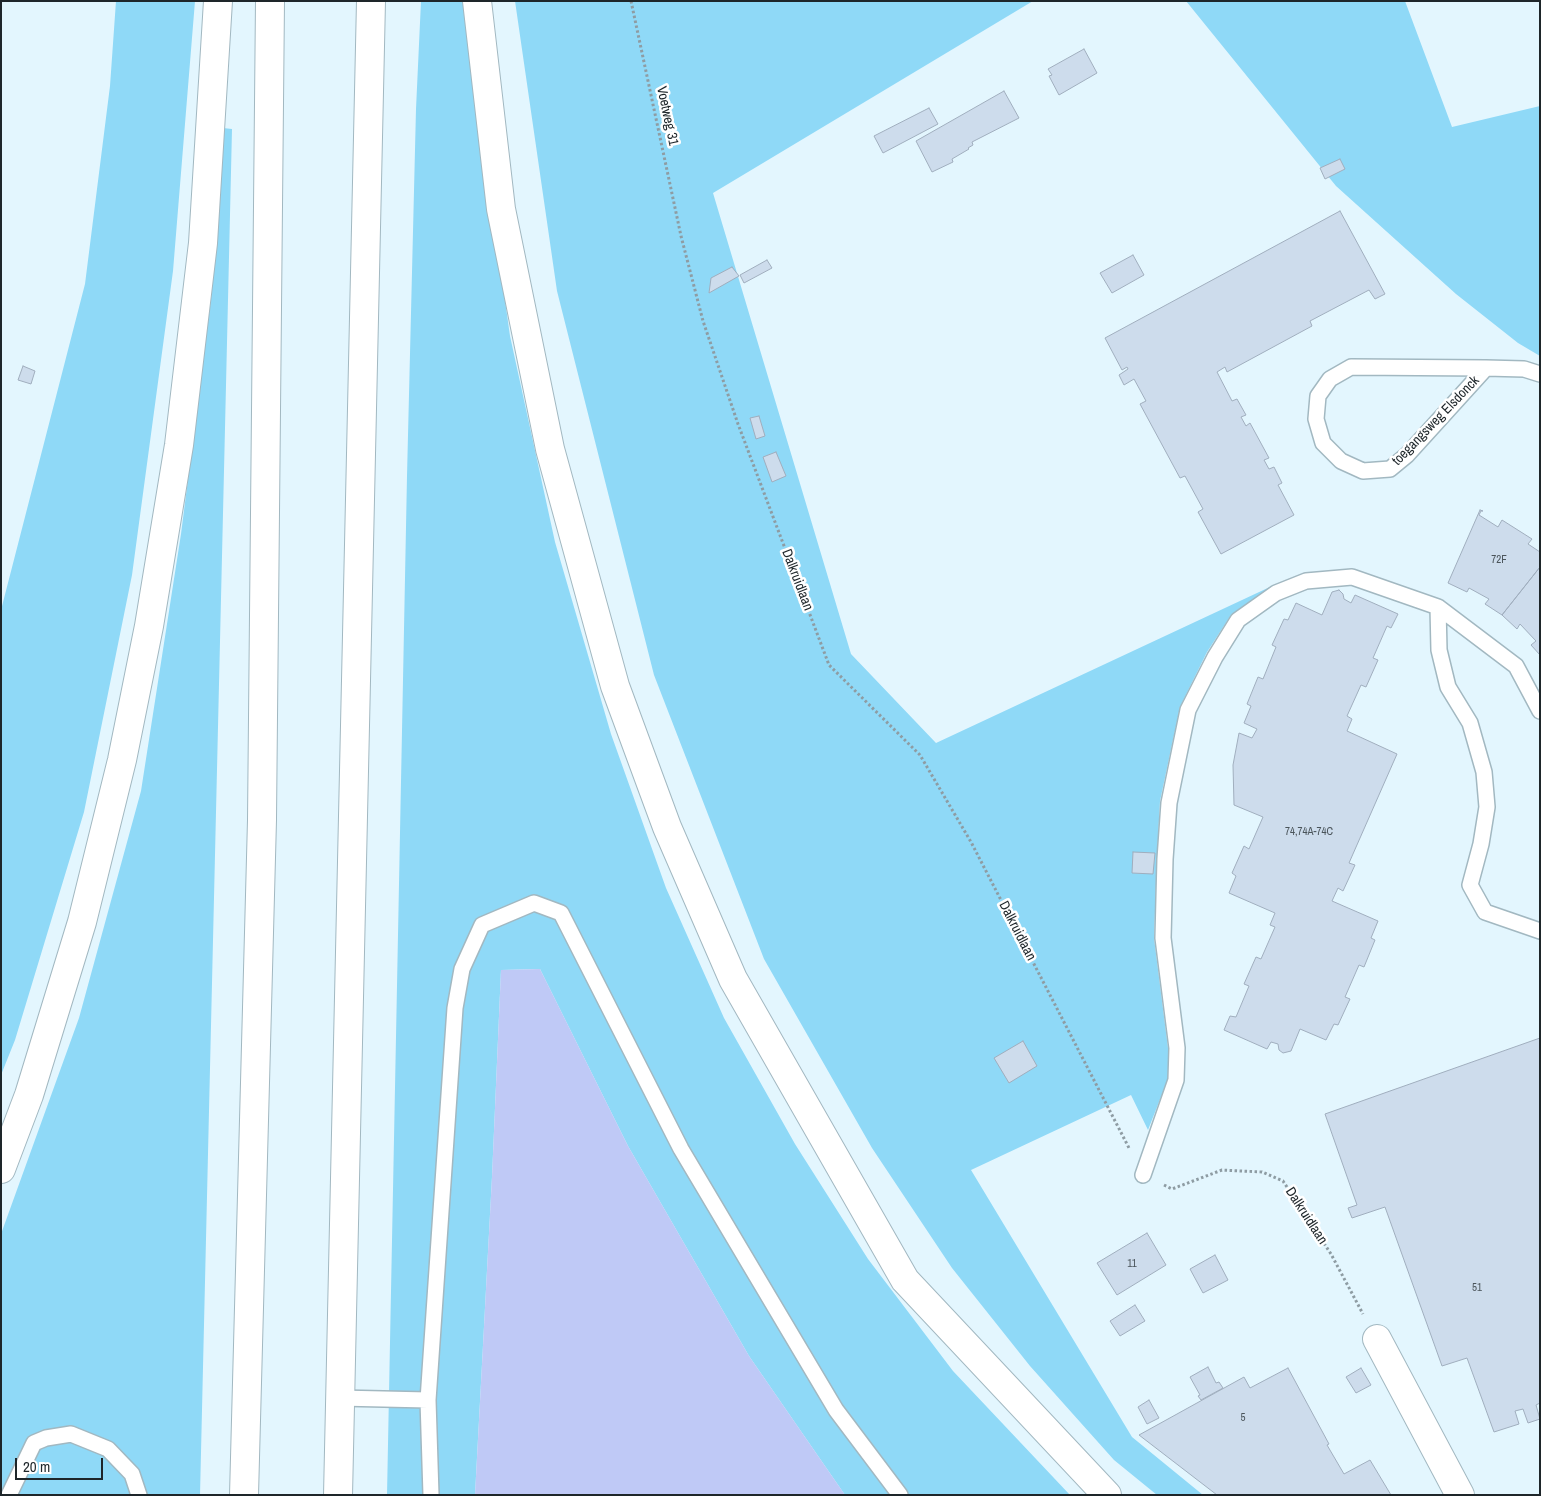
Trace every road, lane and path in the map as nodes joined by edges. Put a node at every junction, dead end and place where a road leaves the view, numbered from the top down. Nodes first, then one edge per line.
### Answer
1 (218, 1) edge
2 (270, 1) edge
3 (372, 1) edge
4 (477, 1) edge
5 (631, 1) edge
6 (681, 236) joint
7 (1486, 368) junction
8 (1540, 374) edge
9 (1438, 607) junction
10 (1540, 711) edge
11 (1540, 931) edge
12 (1, 1169) edge
13 (1143, 1175) junction
14 (1377, 1338) joint
15 (339, 1398) junction
16 (428, 1400) junction
17 (1104, 1490) edge
18 (9, 1495) edge
19 (139, 1495) edge
20 (244, 1495) edge
21 (338, 1495) edge
22 (431, 1495) edge
23 (900, 1495) edge
24 (1460, 1495) edge

1 - 12 main road
2 - 20 main road
3 - 15 main road
4 - 17 main road
5 - 6 path, Voetweg 31
6 - 13 path, Dalkruidlaan
7 - 7 lane, toegangsweg Elsdonck
7 - 8 lane, toegangsweg Elsdonck
9 - 10 lane
9 - 11 lane
9 - 13 lane
13 - 14 path, Dalkruidlaan
14 - 24 main road
15 - 16 lane
15 - 21 main road
16 - 22 lane
16 - 23 lane
18 - 19 lane

